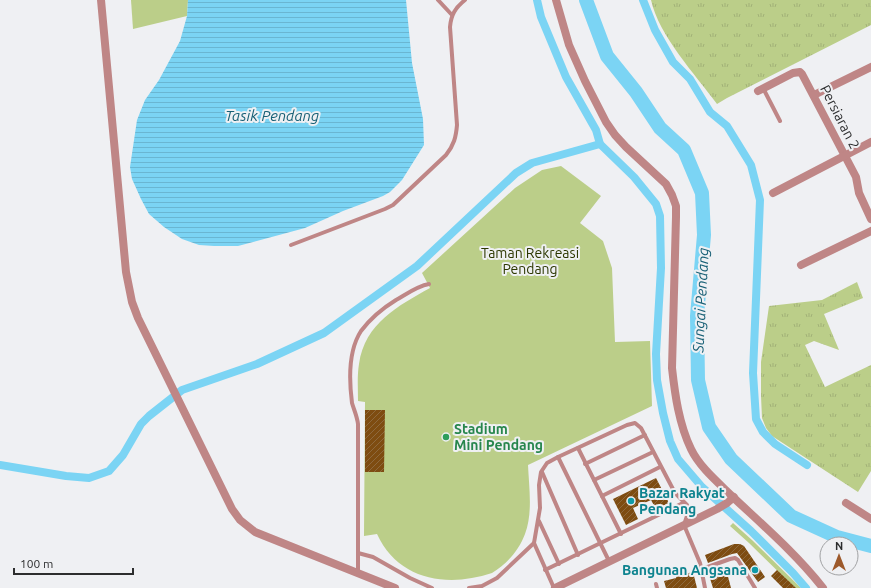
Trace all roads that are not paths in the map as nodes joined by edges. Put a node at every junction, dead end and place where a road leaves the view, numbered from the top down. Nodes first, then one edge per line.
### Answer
1 (101, 0) edge
2 (438, 0) edge
3 (465, 0) edge
4 (556, 0) edge
5 (452, 15) junction
6 (871, 67) edge
7 (761, 90) joint
8 (814, 96) junction
9 (780, 121) dead end
10 (871, 142) edge
11 (845, 155) junction
12 (773, 192) dead end
13 (871, 219) edge
14 (871, 231) edge
15 (292, 245) dead end
16 (801, 265) dead end
17 (428, 284) dead end
18 (645, 435) junction
19 (578, 448) junction
20 (653, 452) junction
21 (558, 457) junction
22 (585, 464) junction
23 (660, 467) junction
24 (541, 472) junction
25 (594, 480) junction
26 (602, 496) junction
27 (730, 500) junction
28 (683, 503) junction
29 (846, 503) dead end
30 (871, 519) edge
31 (539, 520) junction
32 (684, 525) junction
33 (621, 534) junction
34 (534, 543) junction
35 (600, 544) junction
36 (358, 553) junction
37 (578, 555) junction
38 (609, 561) junction
39 (559, 564) junction
40 (702, 569) junction
41 (545, 570) junction
42 (358, 573) junction
43 (558, 587) edge
44 (395, 588) edge
45 (432, 588) edge
46 (469, 588) edge
47 (705, 588) edge
48 (755, 588) edge
49 (823, 588) edge

1 - 42 street
2 - 5 lane
3 - 5 lane
4 - 27 street
5 - 15 lane
6 - 8 street
7 - 8 street, Persiaran 2
7 - 9 lane
8 - 11 street, Persiaran 2
10 - 11 street
11 - 12 street
11 - 13 street, Persiaran 2
14 - 16 street
17 - 36 lane
18 - 19 lane
18 - 20 lane
18 - 22 lane
19 - 21 lane
19 - 22 lane
20 - 23 lane
20 - 25 lane
21 - 24 lane
21 - 35 lane
22 - 25 lane
23 - 26 lane
23 - 28 lane
24 - 31 lane
24 - 37 lane
25 - 26 lane
26 - 33 lane
27 - 32 street
27 - 49 street
28 - 32 lane
28 - 33 lane
29 - 30 street
31 - 34 lane
31 - 39 lane
32 - 38 street
32 - 40 lane
33 - 35 lane
34 - 41 lane
34 - 46 lane
35 - 37 lane
35 - 38 lane
36 - 42 lane
36 - 45 lane
37 - 39 lane
38 - 43 street
39 - 41 lane
40 - 47 lane
40 - 48 lane
41 - 43 lane
42 - 44 street

